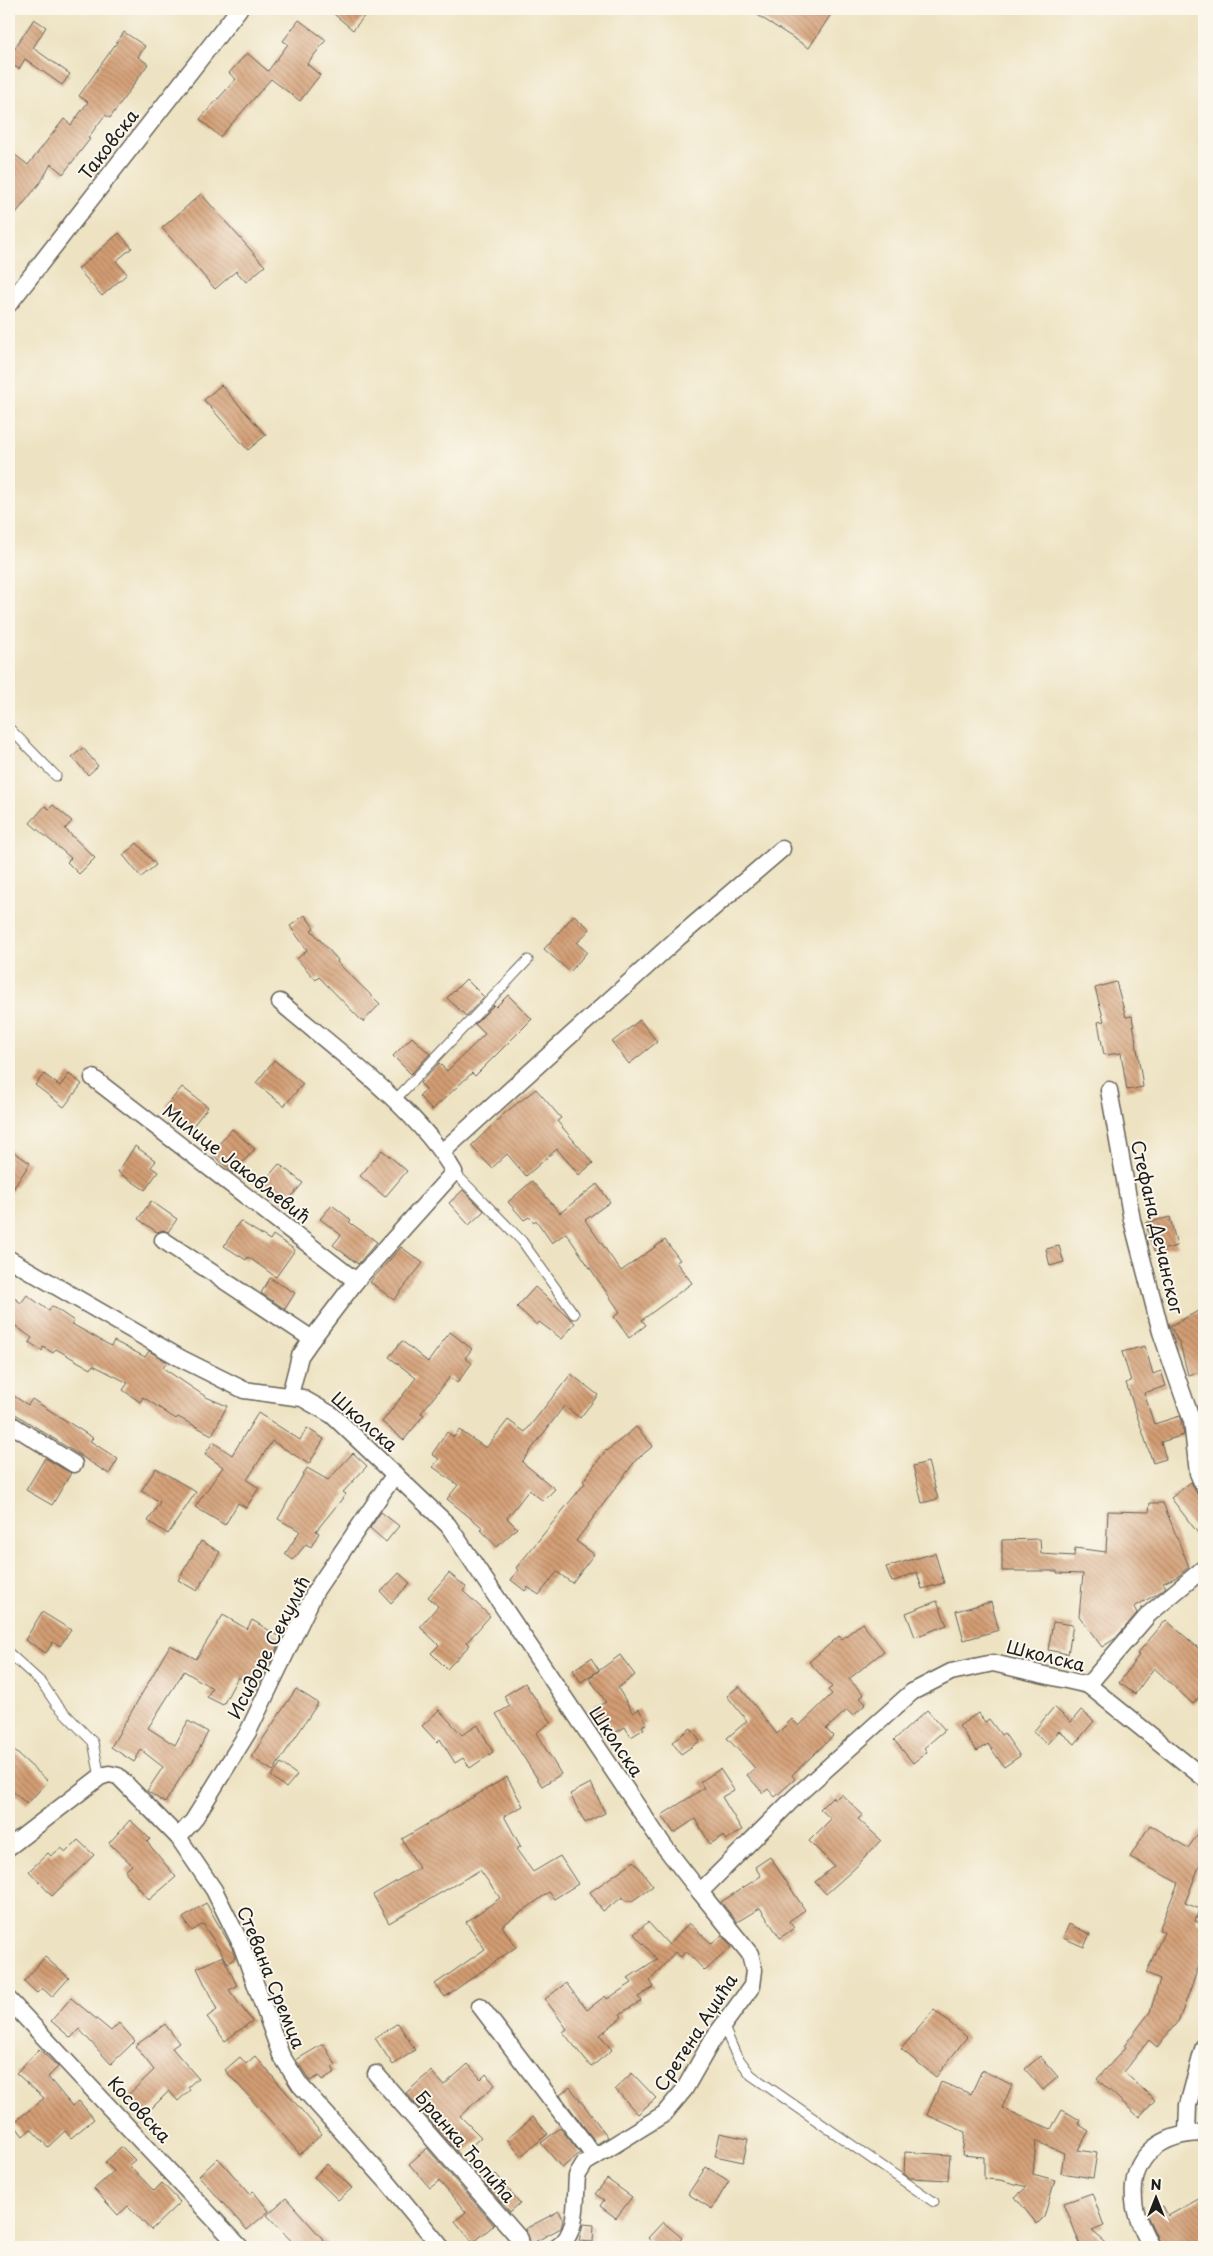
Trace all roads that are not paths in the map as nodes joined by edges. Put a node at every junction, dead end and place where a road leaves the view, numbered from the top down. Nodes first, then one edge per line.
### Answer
1 (239, 9) edge
2 (9, 304) edge
3 (9, 728) edge
4 (56, 776) dead end
5 (782, 849) dead end
6 (528, 960) dead end
7 (280, 1002) dead end
8 (93, 1078) dead end
9 (1109, 1090) dead end
10 (394, 1101) junction
11 (442, 1152) junction
12 (454, 1172) junction
13 (163, 1240) dead end
14 (9, 1259) edge
15 (356, 1281) junction
16 (574, 1314) dead end
17 (312, 1339) junction
18 (290, 1394) junction
19 (9, 1422) edge
20 (74, 1464) dead end
21 (395, 1474) junction
22 (1204, 1487) edge
23 (1204, 1568) edge
24 (9, 1653) edge
25 (1088, 1685) junction
26 (100, 1776) junction
27 (1204, 1778) edge
28 (178, 1837) junction
29 (9, 1847) edge
30 (700, 1892) junction
31 (9, 2000) edge
32 (480, 2006) dead end
33 (723, 2025) junction
34 (1204, 2046) edge
35 (376, 2074) dead end
36 (1204, 2133) edge
37 (1187, 2134) junction
38 (595, 2157) junction
39 (934, 2202) dead end
40 (240, 2247) edge
41 (441, 2247) edge
42 (521, 2247) edge
43 (557, 2247) edge
44 (1151, 2247) edge

1 - 2 street, Таковска
3 - 4 lane
5 - 11 street
6 - 10 lane
7 - 10 street
8 - 15 street, Милице Јаковљевић
9 - 22 street, Стефана Дечанског
10 - 11 street
11 - 12 street
12 - 15 street
12 - 16 lane
13 - 17 street
14 - 18 street, Школска
15 - 17 street
17 - 18 street
18 - 21 street, Школска
19 - 20 street
21 - 28 street, Исидоре Секулић
21 - 30 street, Школска
23 - 25 street
24 - 26 lane
25 - 27 street, Школска
25 - 30 street, Школска
26 - 28 street, Стевана Сремца
26 - 29 street
28 - 41 street, Стевана Сремца
30 - 33 street, Сретена Аџића
31 - 40 street, Косовска
32 - 38 street
33 - 38 street, Сретена Аџића
33 - 39 lane
34 - 37 street
35 - 42 street, Бранка Ћопића
36 - 37 street
37 - 44 street
38 - 43 street, Сретена Аџића

